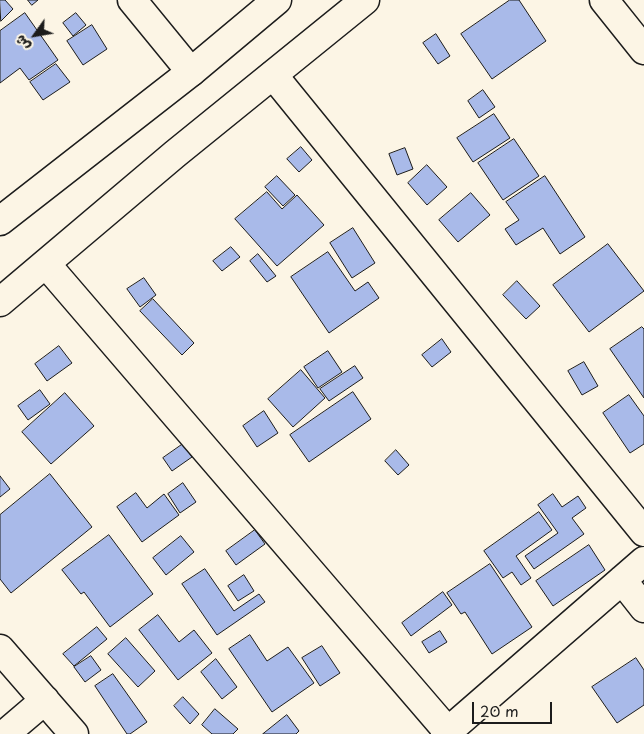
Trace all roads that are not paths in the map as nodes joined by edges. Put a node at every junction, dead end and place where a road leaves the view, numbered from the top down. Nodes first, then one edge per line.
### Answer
1 (132, 0) edge
2 (277, 0) edge
3 (365, 0) edge
4 (604, 0) edge
5 (644, 50) edge
6 (191, 72) junction
7 (273, 75) junction
8 (0, 221) edge
9 (46, 264) junction
10 (0, 302) edge
11 (644, 532) edge
12 (644, 561) edge
13 (622, 580) junction
14 (644, 608) edge
15 (0, 649) edge
16 (45, 700) junction
17 (448, 733) edge
18 (5, 734) edge
19 (74, 734) edge

1 - 6 street
2 - 6 street
3 - 7 street
4 - 5 street
6 - 8 street
7 - 9 street
7 - 11 street
9 - 10 street
9 - 17 street
12 - 13 street
13 - 14 street
13 - 17 street
15 - 16 street
16 - 18 street
16 - 19 street

